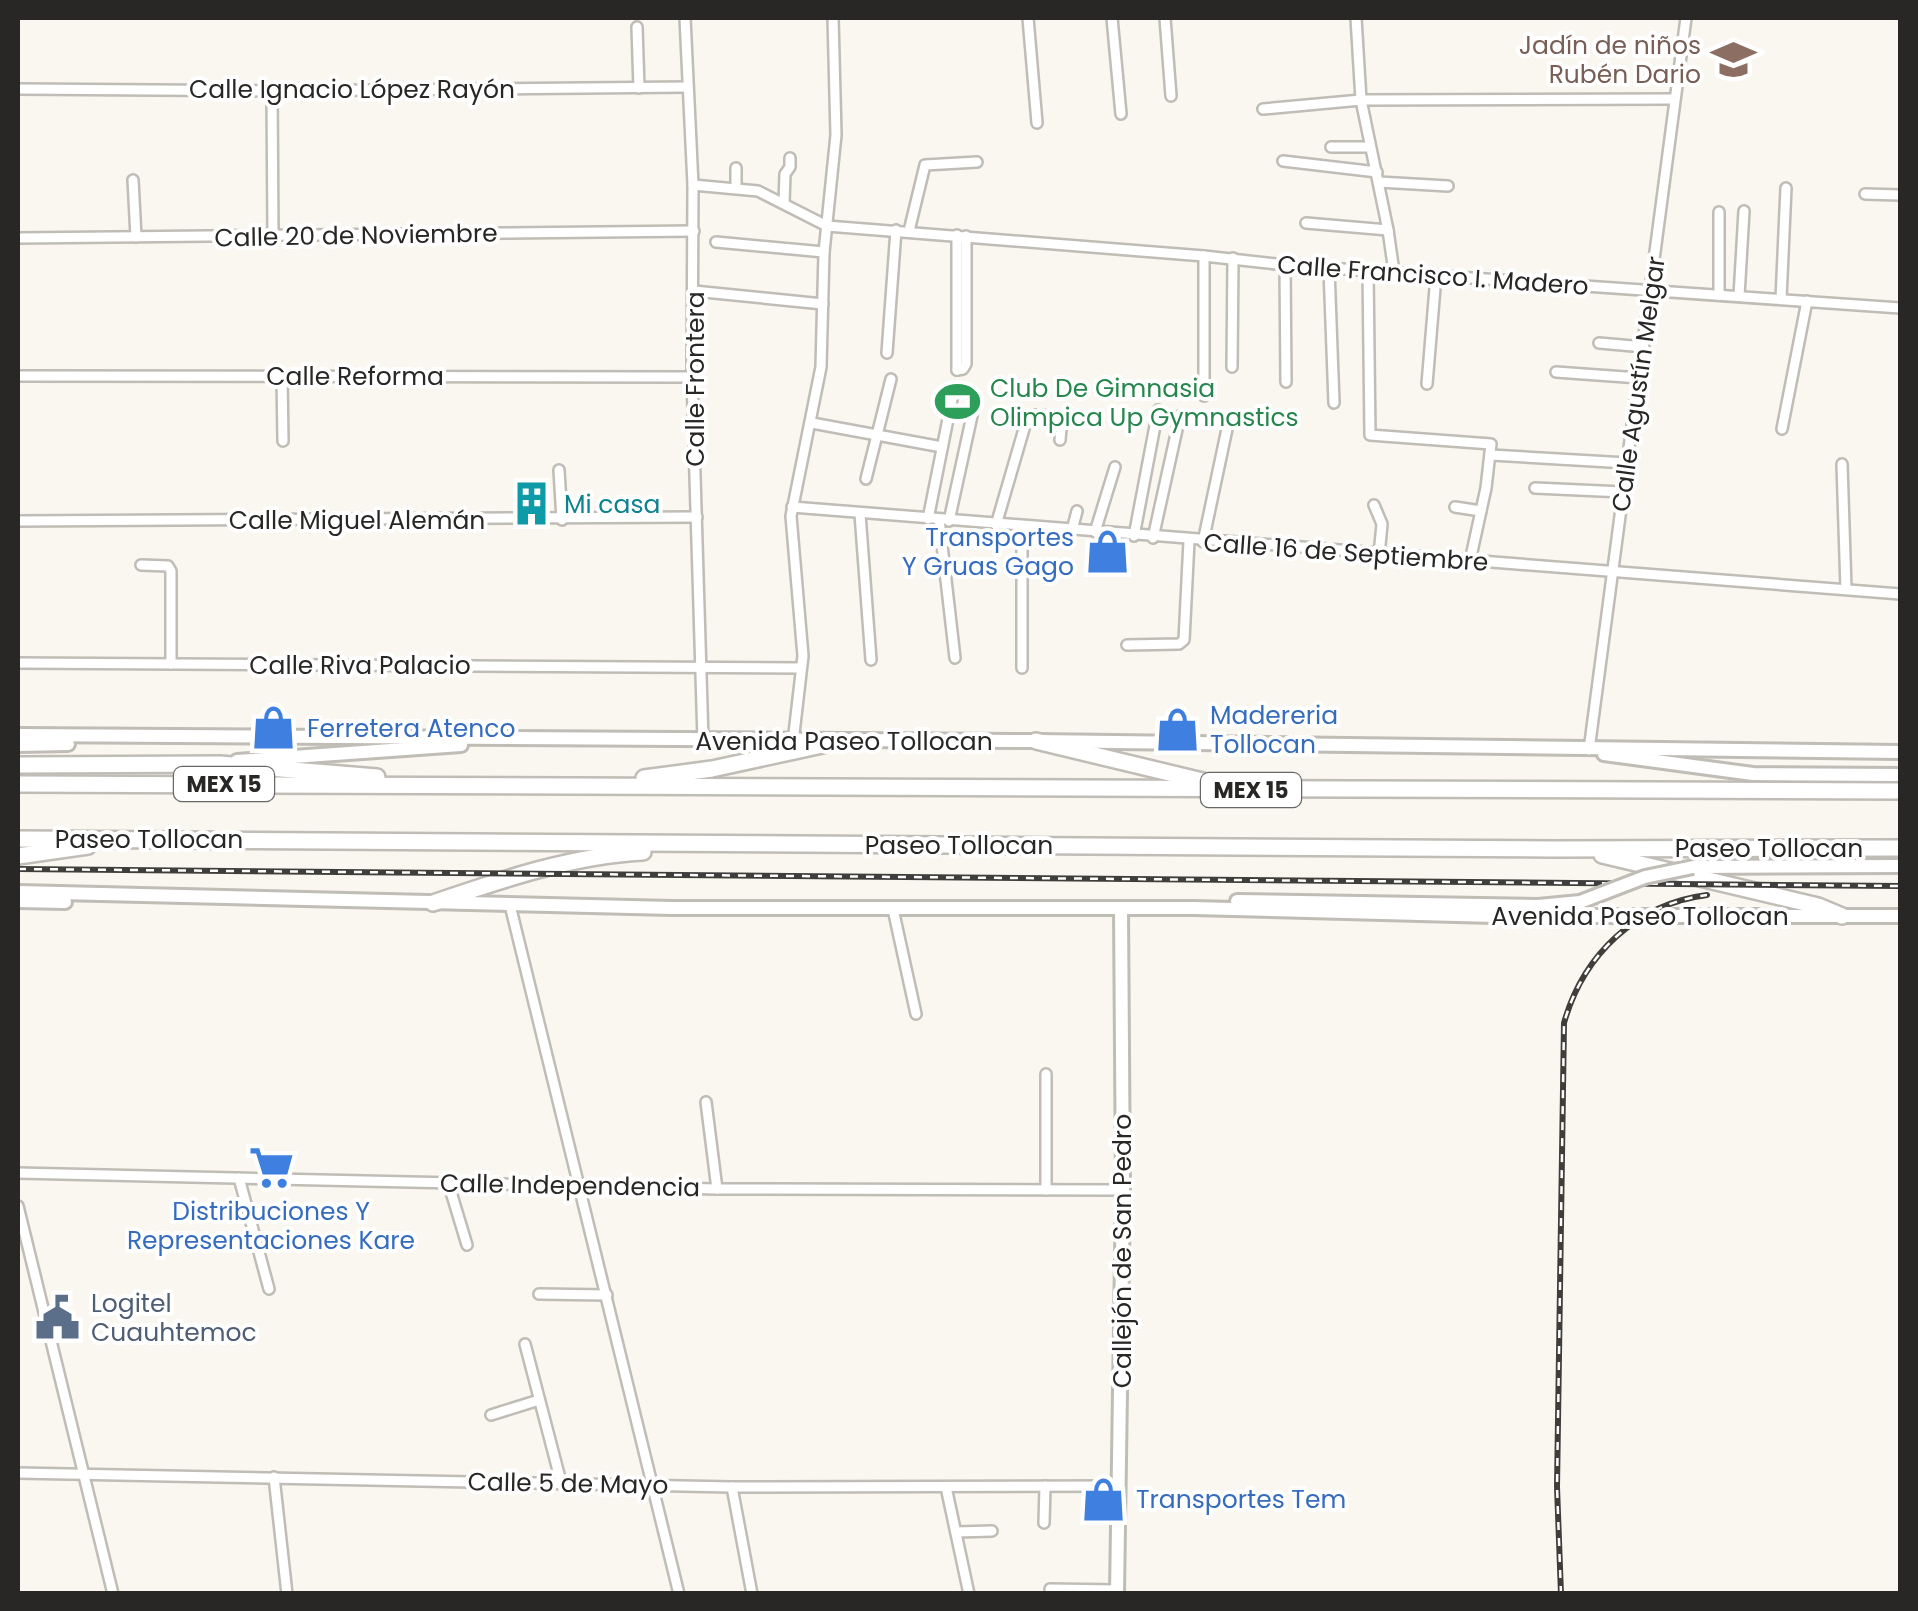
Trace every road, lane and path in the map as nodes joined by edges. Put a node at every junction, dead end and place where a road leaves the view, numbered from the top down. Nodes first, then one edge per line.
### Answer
1 (685, 18) edge
2 (833, 18) edge
3 (1028, 18) edge
4 (1112, 18) edge
5 (1165, 18) edge
6 (1356, 18) edge
7 (1686, 18) edge
8 (638, 27) dead end
9 (687, 87) junction
10 (639, 88) junction
11 (18, 89) edge
12 (272, 91) junction
13 (1171, 96) dead end
14 (1673, 98) junction
15 (1360, 100) junction
16 (1262, 109) dead end
17 (1121, 114) dead end
18 (1037, 123) dead end
19 (1370, 147) junction
20 (1330, 148) dead end
21 (790, 158) dead end
22 (1282, 160) dead end
23 (976, 162) dead end
24 (736, 168) dead end
25 (1378, 177) junction
26 (132, 180) dead end
27 (693, 186) junction
28 (1448, 186) dead end
29 (736, 188) junction
30 (1786, 188) dead end
31 (1865, 194) dead end
32 (1900, 195) edge
33 (784, 202) junction
34 (1744, 211) dead end
35 (1719, 212) dead end
36 (1306, 223) dead end
37 (827, 226) junction
38 (694, 230) junction
39 (896, 230) junction
40 (1388, 230) junction
41 (909, 232) junction
42 (273, 236) junction
43 (962, 236) junction
44 (136, 237) junction
45 (18, 238) edge
46 (716, 242) dead end
47 (824, 252) junction
48 (1204, 256) junction
49 (1233, 258) junction
50 (1285, 266) junction
51 (1329, 268) junction
52 (1368, 271) junction
53 (1394, 272) junction
54 (1436, 276) junction
55 (1652, 290) junction
56 (694, 291) junction
57 (1719, 295) junction
58 (1739, 296) junction
59 (1781, 299) junction
60 (1808, 301) junction
61 (823, 304) junction
62 (1900, 308) edge
63 (1600, 343) dead end
64 (1644, 347) junction
65 (887, 354) dead end
66 (1232, 366) dead end
67 (956, 370) dead end
68 (1556, 372) dead end
69 (18, 376) edge
70 (282, 376) junction
71 (692, 377) junction
72 (1640, 378) junction
73 (891, 379) dead end
74 (1286, 382) dead end
75 (1427, 384) dead end
76 (953, 394) dead end
77 (1204, 396) dead end
78 (974, 402) dead end
79 (1334, 404) dead end
80 (1158, 410) dead end
81 (1180, 416) dead end
82 (1062, 417) junction
83 (1076, 418) dead end
84 (812, 424) junction
85 (1782, 428) dead end
86 (1227, 429) dead end
87 (878, 434) junction
88 (1060, 440) dead end
89 (282, 441) dead end
90 (942, 448) junction
91 (1491, 455) junction
92 (1627, 463) junction
93 (1842, 464) dead end
94 (1115, 467) dead end
95 (559, 470) dead end
96 (866, 479) dead end
97 (1535, 488) dead end
98 (1624, 492) junction
99 (1374, 505) dead end
100 (1455, 507) dead end
101 (792, 508) junction
102 (1077, 511) dead end
103 (1481, 511) junction
104 (860, 514) junction
105 (696, 517) junction
106 (562, 520) junction
107 (939, 520) junction
108 (18, 521) edge
109 (996, 525) junction
110 (1022, 527) junction
111 (1072, 530) junction
112 (1095, 532) junction
113 (1134, 536) junction
114 (1153, 538) junction
115 (1189, 541) junction
116 (1203, 542) junction
117 (1379, 554) junction
118 (1470, 561) junction
119 (141, 565) dead end
120 (1612, 573) junction
121 (1846, 589) junction
122 (1900, 594) edge
123 (1128, 645) dead end
124 (955, 658) dead end
125 (871, 660) dead end
126 (18, 663) edge
127 (171, 664) junction
128 (702, 667) junction
129 (802, 668) junction
130 (1022, 668) dead end
131 (18, 736) edge
132 (100, 738) junction
133 (482, 738) junction
134 (703, 740) junction
135 (1036, 741) junction
136 (793, 742) junction
137 (836, 742) junction
138 (18, 745) edge
139 (1589, 750) junction
140 (1900, 752) edge
141 (220, 764) junction
142 (18, 765) edge
143 (1900, 775) edge
144 (18, 784) edge
145 (430, 785) junction
146 (600, 786) junction
147 (1238, 790) junction
148 (1900, 791) edge
149 (18, 838) edge
150 (122, 838) junction
151 (791, 844) junction
152 (1900, 848) edge
153 (1554, 849) junction
154 (18, 856) edge
155 (1900, 866) edge
156 (18, 892) edge
157 (108, 895) junction
158 (18, 901) edge
159 (433, 904) junction
160 (510, 905) junction
161 (1140, 908) junction
162 (892, 909) junction
163 (1121, 909) junction
164 (1842, 916) junction
165 (1900, 916) edge
166 (916, 1014) dead end
167 (1046, 1074) dead end
168 (706, 1102) dead end
169 (18, 1174) edge
170 (239, 1178) junction
171 (448, 1182) junction
172 (581, 1186) junction
173 (716, 1189) junction
174 (1046, 1190) junction
175 (1123, 1190) junction
176 (18, 1206) edge
177 (466, 1245) dead end
178 (269, 1289) dead end
179 (539, 1294) dead end
180 (607, 1295) junction
181 (525, 1344) dead end
182 (539, 1400) junction
183 (491, 1414) dead end
184 (18, 1473) edge
185 (86, 1473) junction
186 (274, 1477) junction
187 (560, 1482) junction
188 (654, 1483) junction
189 (1046, 1486) junction
190 (1120, 1486) junction
191 (732, 1487) junction
192 (946, 1487) junction
193 (1044, 1522) dead end
194 (992, 1531) dead end
195 (956, 1532) junction
196 (1050, 1589) dead end
197 (1117, 1591) edge
198 (113, 1594) edge
199 (287, 1594) edge
200 (679, 1594) edge
201 (752, 1594) edge
202 (969, 1594) edge

1 - 9 street, Calle Frontera
2 - 37 street
3 - 18 street
4 - 17 street
5 - 13 street
6 - 15 street
7 - 14 street, Calle Agustín Melgar
8 - 10 street
9 - 10 street, Calle Ignacio López Rayón
9 - 27 street, Calle Frontera
10 - 12 street, Calle Ignacio López Rayón
11 - 12 street, Calle Ignacio López Rayón
12 - 42 street
14 - 15 street
14 - 55 street, Calle Agustín Melgar
15 - 16 street
15 - 19 street
19 - 20 street
19 - 25 street
21 - 33 street
22 - 25 street
23 - 41 street
24 - 29 street
25 - 28 street
25 - 40 street
26 - 44 street
27 - 29 street, Calle Francisco I. Madero
27 - 38 street, Calle Frontera
29 - 33 street, Calle Francisco I. Madero
30 - 59 street
31 - 32 street
33 - 37 street, Calle Francisco I. Madero
34 - 58 street
35 - 57 street
36 - 40 street
37 - 39 street, Calle Francisco I. Madero
37 - 47 street
38 - 42 street, Calle 20 de Noviembre
38 - 56 street, Calle Frontera
39 - 41 street, Calle Francisco I. Madero
39 - 65 street
40 - 53 street
41 - 43 street, Calle Francisco I. Madero
42 - 44 street, Calle 20 de Noviembre
43 - 48 street, Calle Francisco I. Madero
43 - 67 street
44 - 45 street, Calle 20 de Noviembre
46 - 47 street
47 - 61 street
48 - 49 street, Calle Francisco I. Madero
48 - 77 street
49 - 50 street, Calle Francisco I. Madero
49 - 66 street
50 - 51 street, Calle Francisco I. Madero
50 - 74 street
51 - 52 street, Calle Francisco I. Madero
51 - 79 street
52 - 53 street, Calle Francisco I. Madero
52 - 91 street
53 - 54 street, Calle Francisco I. Madero
54 - 55 street, Calle Francisco I. Madero
54 - 75 street
55 - 57 street, Calle Francisco I. Madero
55 - 64 street, Calle Agustín Melgar
56 - 61 street
56 - 71 street, Calle Frontera
57 - 58 street, Calle Francisco I. Madero
58 - 59 street, Calle Francisco I. Madero
59 - 60 street, Calle Francisco I. Madero
60 - 62 street, Calle Francisco I. Madero
60 - 85 street
61 - 84 street
63 - 64 street
64 - 72 street, Calle Agustín Melgar
68 - 72 street
69 - 70 street, Calle Reforma
70 - 71 street, Calle Reforma
70 - 89 street
71 - 105 street, Calle Frontera
72 - 92 street, Calle Agustín Melgar
73 - 87 street
76 - 90 street
78 - 107 street
80 - 113 street
81 - 114 street
82 - 83 street
82 - 88 street
82 - 109 street
84 - 87 street
84 - 101 street
86 - 116 street
87 - 90 street
87 - 96 street
90 - 107 street
91 - 92 street
91 - 103 street
92 - 98 street, Calle Agustín Melgar
93 - 121 street
94 - 112 street
95 - 106 street
97 - 98 street
98 - 120 street, Calle Agustín Melgar
99 - 117 street
100 - 103 street
101 - 104 street, Calle 16 de Septiembre
101 - 129 street
102 - 111 street
103 - 118 street
104 - 107 street, Calle 16 de Septiembre
104 - 125 street
105 - 106 street, Calle Miguel Alemán
105 - 128 street, Calle Frontera
106 - 108 street, Calle Miguel Alemán
107 - 109 street, Calle 16 de Septiembre
107 - 124 street
109 - 110 street, Calle 16 de Septiembre
110 - 111 street, Calle 16 de Septiembre
110 - 130 street
111 - 112 street, Calle 16 de Septiembre
112 - 113 street, Calle 16 de Septiembre
113 - 114 street, Calle 16 de Septiembre
114 - 115 street, Calle 16 de Septiembre
115 - 116 street, Calle 16 de Septiembre
115 - 123 street
116 - 117 street, Calle 16 de Septiembre
117 - 118 street, Calle 16 de Septiembre
118 - 120 street, Calle 16 de Septiembre
119 - 127 street
120 - 121 street, Calle 16 de Septiembre
120 - 139 street, Calle Agustín Melgar
121 - 122 street, Calle 16 de Septiembre
126 - 127 street, Calle Riva Palacio
127 - 128 street, Calle Riva Palacio
128 - 129 street, Calle Riva Palacio
128 - 134 street, Calle Frontera
129 - 136 street
131 - 132 main road, Avenida Paseo Tollocan
132 - 133 main road, Avenida Paseo Tollocan
132 - 138 main road, Avenida Paseo Tollocan
133 - 134 main road, Avenida Paseo Tollocan
133 - 141 main road
134 - 136 main road, Avenida Paseo Tollocan
135 - 137 main road, Avenida Paseo Tollocan
135 - 139 main road, Avenida Paseo Tollocan
135 - 147 highway
136 - 137 main road, Avenida Paseo Tollocan
137 - 146 highway
139 - 140 main road, Avenida Paseo Tollocan
139 - 143 main road, Avenida Paseo Tollocan
141 - 142 highway
141 - 145 highway
144 - 145 highway, MEX 15
145 - 146 highway, MEX 15
146 - 147 highway, MEX 15
147 - 148 highway, MEX 15
149 - 150 highway, Paseo Tollocan
150 - 151 highway, Paseo Tollocan
150 - 154 highway
151 - 153 highway, Paseo Tollocan
151 - 159 highway
152 - 153 highway, Paseo Tollocan
153 - 164 highway
155 - 161 main road, Avenida Paseo Tollocan, bridge
156 - 157 main road, Avenida Paseo Tollocan
157 - 158 main road, Avenida Paseo Tollocan
157 - 159 main road, Avenida Paseo Tollocan
159 - 160 main road, Avenida Paseo Tollocan
160 - 162 main road, Avenida Paseo Tollocan
160 - 172 street
161 - 163 main road, Avenida Paseo Tollocan
161 - 164 main road, Avenida Paseo Tollocan
162 - 163 main road, Avenida Paseo Tollocan
162 - 166 street
163 - 175 main road, Callejón de San Pedro
164 - 165 main road, Avenida Paseo Tollocan
167 - 174 street
168 - 173 street
169 - 170 street, Calle Independencia
170 - 171 street, Calle Independencia
170 - 178 street
171 - 172 street, Calle Independencia
171 - 177 street
172 - 173 street, Calle Independencia
172 - 180 street
173 - 174 street, Calle Independencia
174 - 175 street, Calle Independencia
175 - 190 main road, Callejón de San Pedro
176 - 185 street
179 - 180 street
180 - 188 street
181 - 182 street
182 - 183 street
182 - 187 street
184 - 185 street, Calle 5 de Mayo
185 - 186 street, Calle 5 de Mayo
185 - 198 street
186 - 187 street, Calle 5 de Mayo
186 - 199 street
187 - 188 street, Calle 5 de Mayo
188 - 191 street, Calle 5 de Mayo
188 - 200 street
189 - 190 street, Calle 5 de Mayo
189 - 192 street, Calle 5 de Mayo
189 - 193 street
190 - 197 main road, Callejón de San Pedro
191 - 192 street, Calle 5 de Mayo
191 - 201 street
192 - 195 street
194 - 195 street
195 - 202 street
196 - 197 street

